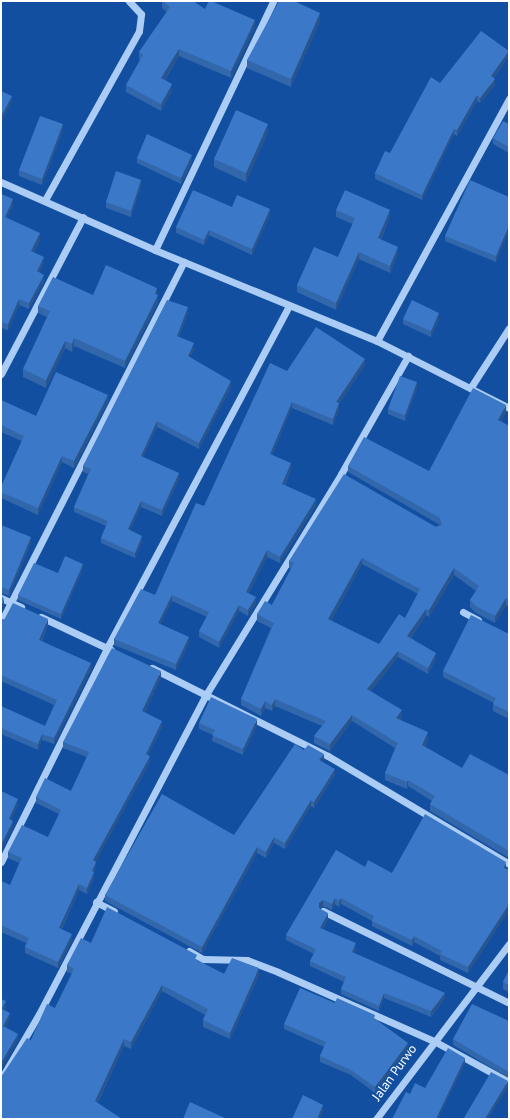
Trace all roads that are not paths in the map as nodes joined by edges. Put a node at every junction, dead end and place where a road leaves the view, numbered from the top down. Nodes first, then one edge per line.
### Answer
1 (129, 1) edge
2 (273, 1) edge
3 (509, 99) edge
4 (1, 182) edge
5 (45, 200) junction
6 (83, 217) junction
7 (155, 250) junction
8 (184, 262) junction
9 (289, 306) junction
10 (509, 328) edge
11 (377, 341) junction
12 (408, 356) junction
13 (1, 374) edge
14 (471, 387) junction
15 (509, 408) edge
16 (341, 474) junction
17 (348, 478) edge
18 (1, 598) edge
19 (11, 603) junction
20 (463, 612) dead end
21 (1, 622) edge
22 (489, 626) edge
23 (107, 648) junction
24 (121, 654) edge
25 (142, 664) edge
26 (206, 693) junction
27 (1, 862) edge
28 (509, 864) edge
29 (96, 902) junction
30 (323, 911) edge
31 (123, 916) edge
32 (509, 944) edge
33 (183, 948) edge
34 (478, 989) junction
35 (509, 1003) edge
36 (434, 1041) junction
37 (1, 1079) edge
38 (509, 1082) edge
39 (376, 1119) edge

1 - 5 street
2 - 7 street
3 - 11 street
4 - 5 street
5 - 6 street
6 - 7 street
6 - 13 street
7 - 8 street
8 - 9 street
8 - 19 street
9 - 11 street
9 - 23 street
10 - 14 street
11 - 12 street
12 - 14 street
12 - 16 street
14 - 15 street
16 - 17 street
16 - 26 street
18 - 19 street
19 - 21 street
19 - 23 street
20 - 22 street
23 - 24 street
23 - 27 street
25 - 26 street
26 - 28 street
26 - 29 street
29 - 31 street
29 - 37 street
30 - 34 street
32 - 34 street, Jalan Purwo
33 - 36 street
34 - 35 street
34 - 36 street, Jalan Purwo
36 - 38 street
36 - 39 street, Jalan Purwo

